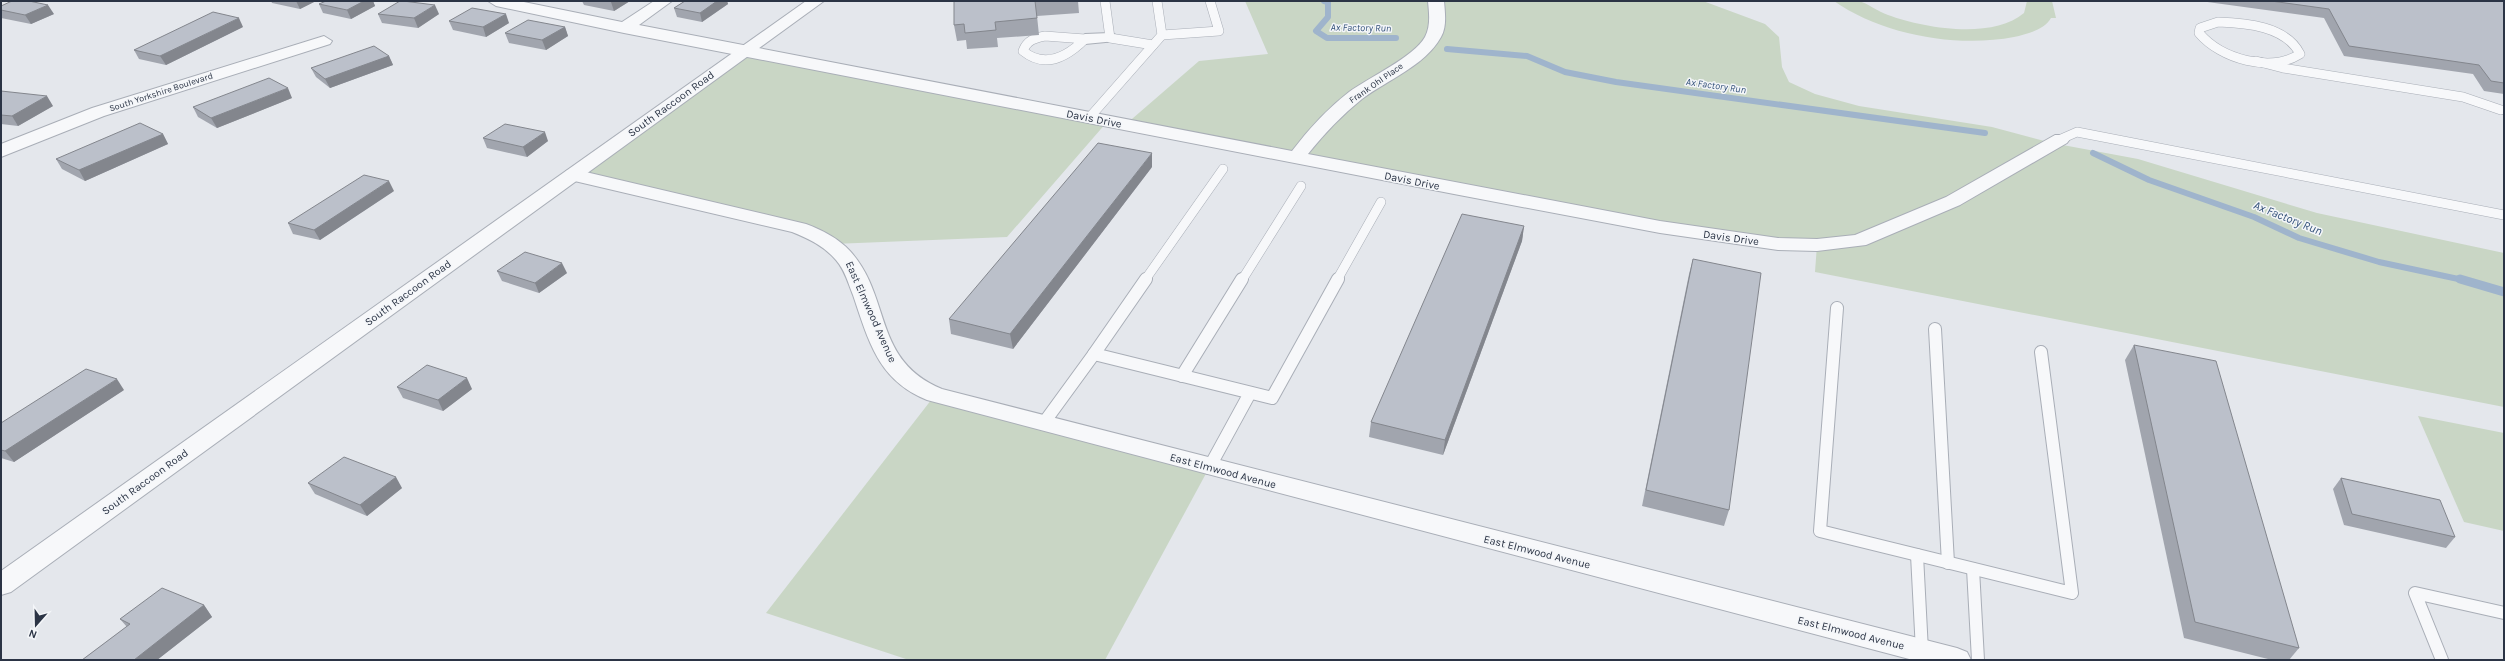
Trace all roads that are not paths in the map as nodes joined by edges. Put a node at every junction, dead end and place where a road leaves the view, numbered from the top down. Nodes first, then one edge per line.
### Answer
1 (496, 1) edge
2 (664, 1) edge
3 (816, 1) edge
4 (1105, 1) edge
5 (1157, 1) edge
6 (1210, 1) edge
7 (1436, 1) edge
8 (624, 28) junction
9 (1162, 35) junction
10 (1110, 38) junction
11 (1085, 39) junction
12 (324, 41) dead end
13 (1153, 45) junction
14 (745, 51) junction
15 (2256, 61) junction
16 (2503, 112) edge
17 (1089, 118) junction
18 (2062, 139) joint
19 (1, 151) edge
20 (1296, 158) junction
21 (1222, 169) dead end
22 (573, 175) junction
23 (1301, 186) dead end
24 (1381, 202) dead end
25 (2504, 215) edge
26 (1837, 308) dead end
27 (1935, 329) dead end
28 (2041, 352) dead end
29 (1094, 354) junction
30 (1182, 376) junction
31 (1250, 393) junction
32 (1043, 424) junction
33 (1209, 468) junction
34 (1917, 555) junction
35 (1948, 563) junction
36 (1973, 569) junction
37 (1, 586) edge
38 (2504, 613) edge
39 (1922, 651) junction
40 (1957, 660) edge
41 (1978, 660) edge
42 (2442, 660) edge

1 - 8 street, Davis Drive
2 - 8 street
3 - 14 street, South Raccoon Road
4 - 10 lane
5 - 9 lane
6 - 9 lane
7 - 20 street, Frank Ohl Place
8 - 14 street, Davis Drive
9 - 13 lane
10 - 11 street
10 - 13 lane
11 - 11 lane
12 - 19 street, South Yorkshire Boulevard
13 - 17 lane
14 - 17 street, Davis Drive
14 - 22 street, South Raccoon Road
15 - 15 lane
15 - 16 lane
17 - 20 street, Davis Drive
18 - 20 street, Davis Drive
18 - 25 lane
21 - 29 lane
22 - 32 street, East Elmwood Avenue
22 - 37 street, South Raccoon Road
23 - 30 lane
24 - 31 lane
26 - 34 lane
27 - 35 lane
28 - 36 lane
29 - 30 lane
29 - 32 lane
30 - 31 lane
31 - 33 lane
32 - 33 street, East Elmwood Avenue
33 - 39 street, East Elmwood Avenue
34 - 35 lane
34 - 39 lane
35 - 36 lane
36 - 41 lane
38 - 42 lane
39 - 40 street, East Elmwood Avenue

